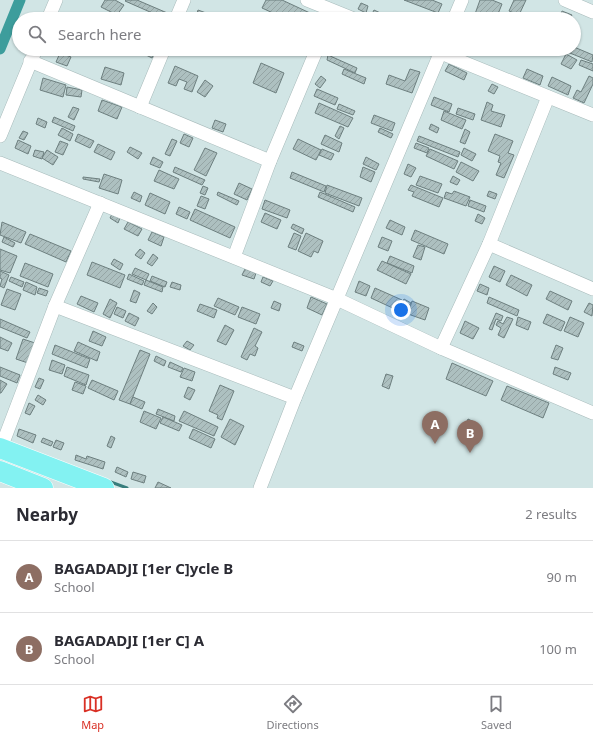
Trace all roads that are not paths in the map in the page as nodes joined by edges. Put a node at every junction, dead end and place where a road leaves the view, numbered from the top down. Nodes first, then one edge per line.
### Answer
1 (56, 0) edge
2 (184, 0) edge
3 (307, 0) edge
4 (462, 0) edge
5 (565, 0) edge
6 (51, 12) edge
7 (179, 12) edge
8 (326, 12) edge
9 (457, 12) edge
10 (593, 12) edge
11 (33, 56) edge
12 (161, 56) edge
13 (313, 56) edge
14 (436, 56) edge
15 (452, 56) edge
16 (30, 62) junction
17 (548, 97) junction
18 (140, 107) junction
19 (593, 115) edge
20 (0, 136) edge
21 (270, 161) junction
22 (0, 163) edge
23 (100, 203) junction
24 (489, 244) junction
25 (234, 257) junction
26 (593, 289) edge
27 (337, 299) junction
28 (56, 306) junction
29 (442, 348) junction
30 (295, 398) junction
31 (593, 413) edge
32 (1, 448) edge
33 (0, 471) edge
34 (44, 488) edge
35 (104, 488) edge
36 (260, 488) edge

1 - 6 street
2 - 7 street
3 - 8 street
4 - 9 street
5 - 10 street
11 - 16 street
12 - 18 street
13 - 21 street
14 - 27 street
15 - 17 street
16 - 18 street
16 - 20 street
17 - 19 street
17 - 24 street
18 - 21 street
21 - 25 street
22 - 23 street
23 - 25 street
23 - 28 street
24 - 26 street
24 - 29 street
25 - 27 street
27 - 29 street
27 - 30 street
28 - 30 street
28 - 32 street
29 - 31 street
30 - 36 street
32 - 35 main road
33 - 34 main road

